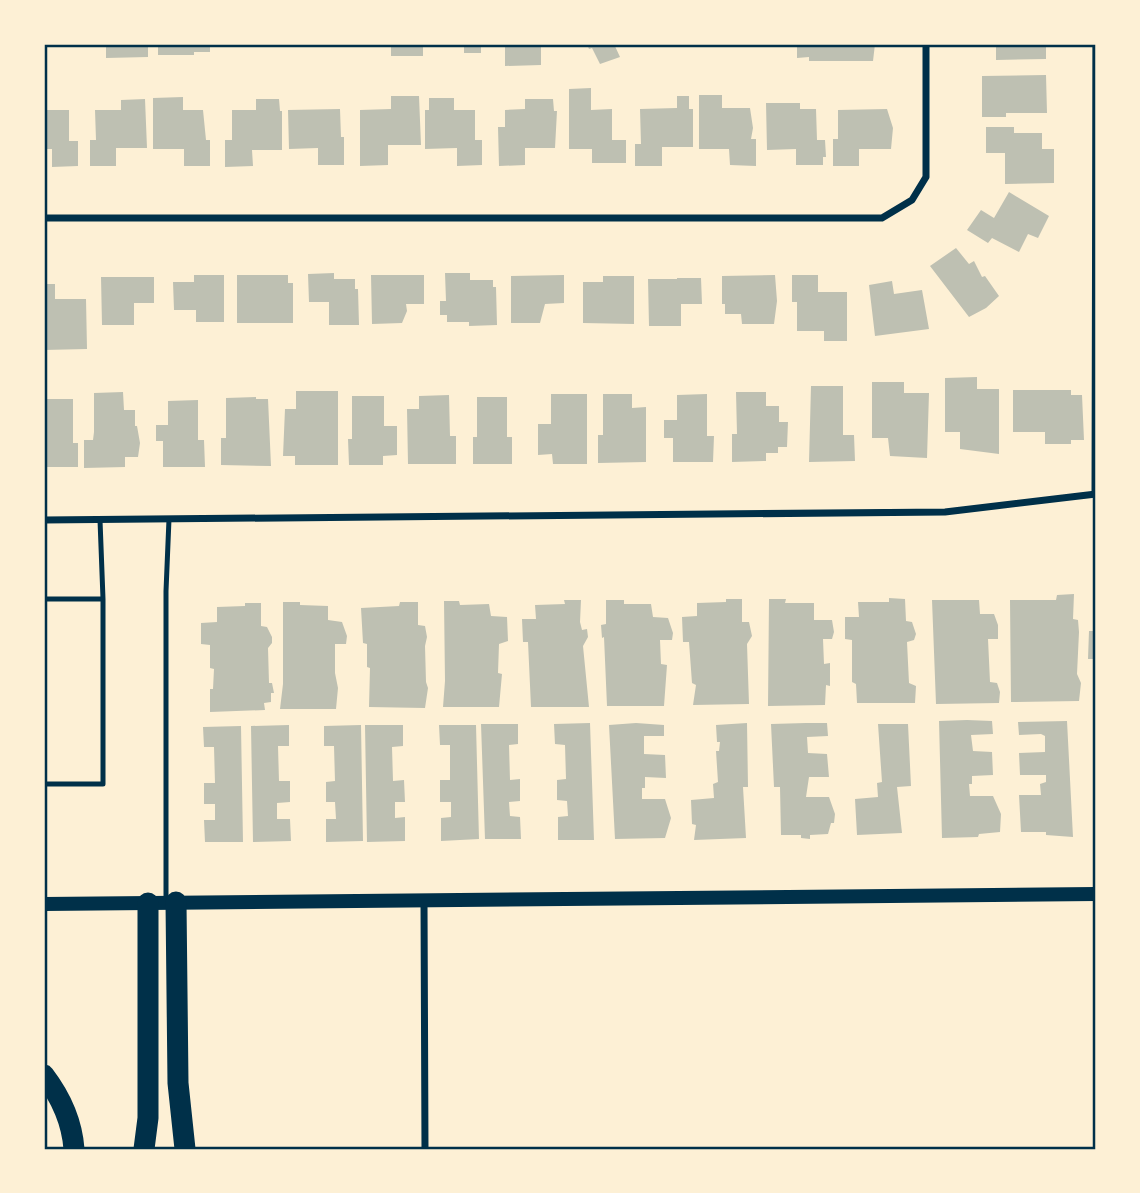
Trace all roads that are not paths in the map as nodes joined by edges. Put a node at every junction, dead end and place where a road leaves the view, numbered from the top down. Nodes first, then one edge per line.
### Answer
1 (926, 44) edge
2 (1095, 44) edge
3 (44, 218) edge
4 (1096, 225) edge
5 (1095, 494) edge
6 (169, 519) junction
7 (44, 520) edge
8 (100, 520) junction
9 (44, 599) edge
10 (103, 599) junction
11 (44, 784) edge
12 (1096, 894) edge
13 (424, 900) junction
14 (164, 902) junction
15 (44, 904) edge
16 (44, 1075) edge
17 (74, 1149) edge
18 (144, 1149) edge
19 (185, 1149) edge
20 (425, 1149) edge

1 - 3 street
2 - 4 lane
4 - 5 lane
5 - 6 street
6 - 8 street
6 - 14 lane
7 - 8 street
8 - 10 lane
9 - 10 lane
10 - 11 lane
12 - 13 main road
13 - 14 main road
13 - 20 street
14 - 15 main road
14 - 18 highway
14 - 19 highway
16 - 17 highway

